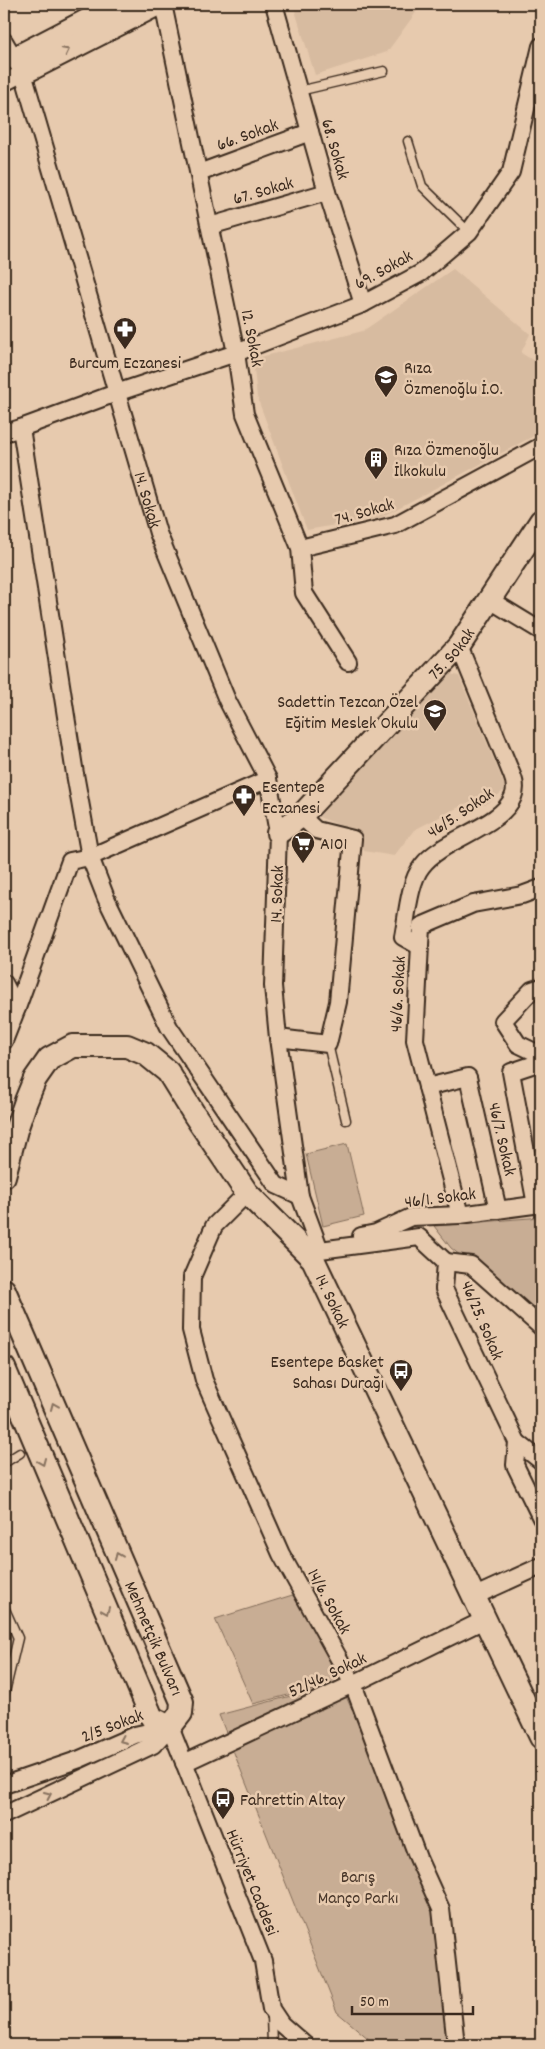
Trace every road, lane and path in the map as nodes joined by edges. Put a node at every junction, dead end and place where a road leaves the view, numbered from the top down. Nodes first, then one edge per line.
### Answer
1 (119, 4) edge
2 (158, 4) edge
3 (163, 4) edge
4 (274, 4) edge
5 (541, 46) edge
6 (10, 64) edge
7 (384, 71) dead end
8 (300, 91) junction
9 (310, 132) junction
10 (408, 141) dead end
11 (199, 173) junction
12 (327, 192) junction
13 (210, 226) junction
14 (469, 232) junction
15 (363, 304) junction
16 (236, 353) junction
17 (116, 393) junction
18 (21, 428) junction
19 (4, 433) edge
20 (541, 446) edge
21 (541, 521) edge
22 (300, 548) junction
23 (490, 600) junction
24 (541, 631) edge
25 (458, 646) junction
26 (348, 662) dead end
27 (268, 779) junction
28 (300, 816) junction
29 (278, 833) junction
30 (90, 857) junction
31 (541, 888) edge
32 (420, 946) junction
33 (4, 983) edge
34 (541, 987) edge
35 (17, 1008) junction
36 (278, 1038) junction
37 (4, 1041) edge
38 (328, 1044) junction
39 (541, 1054) edge
40 (541, 1062) edge
41 (427, 1087) junction
42 (346, 1120) dead end
43 (4, 1176) edge
44 (247, 1193) junction
45 (300, 1196) junction
46 (539, 1205) edge
47 (498, 1210) junction
48 (460, 1215) junction
49 (316, 1250) junction
50 (446, 1262) junction
51 (4, 1290) edge
52 (541, 1327) edge
53 (4, 1368) edge
54 (517, 1442) junction
55 (20, 1453) dead end
56 (541, 1461) edge
57 (4, 1463) edge
58 (541, 1518) edge
59 (541, 1566) edge
60 (475, 1596) junction
61 (4, 1607) edge
62 (486, 1620) junction
63 (353, 1684) junction
64 (4, 1696) edge
65 (170, 1726) junction
66 (541, 1737) edge
67 (184, 1763) junction
68 (4, 1785) edge
69 (4, 1815) edge
70 (271, 2009) junction
71 (272, 2045) edge
72 (304, 2045) edge
73 (456, 2045) edge

1 - 6 street
6 -> 2 street
3 - 11 street, 12. Sokak
4 - 8 street, 68. Sokak
5 - 14 street, 69. Sokak
6 - 17 street, 14. Sokak
7 - 8 lane
8 - 9 street, 68. Sokak
9 - 11 street, 66. Sokak
9 - 12 street, 68. Sokak
10 - 14 lane
11 - 13 street, 12. Sokak
12 - 13 street, 67. Sokak
12 - 15 street, 68. Sokak
13 - 16 street, 12. Sokak
14 - 15 street, 69. Sokak
15 - 16 street, 69. Sokak
16 - 17 street, 69. Sokak
16 - 22 street, 12. Sokak
17 - 18 street, 69. Sokak
17 - 27 street, 14. Sokak
18 - 19 street, 69. Sokak
18 - 30 street
20 - 22 street, 74. Sokak
21 - 23 street, 75. Sokak
22 - 26 street, 12. Sokak
23 - 24 street
23 - 25 street, 75. Sokak
25 - 28 street, 75. Sokak
25 - 32 street, 46/5. Sokak
27 - 29 street, 14. Sokak
27 - 30 street
28 - 29 street, 75. Sokak
28 - 38 street
29 - 36 street, 14. Sokak
30 - 35 street
30 - 45 street
31 - 32 street, 46/6. Sokak
32 - 41 street, 46/6. Sokak
33 - 35 street
34 - 39 street
35 - 37 street
36 - 38 street
36 - 45 street, 14. Sokak
38 - 42 lane
40 - 46 street
41 - 47 street, 46/7. Sokak
41 - 48 street, 46/6. Sokak
43 - 44 street
44 - 49 street
44 - 63 street, 14/6. Sokak
45 - 49 street, 14. Sokak
46 - 47 street, 46/1. Sokak
47 - 48 street, 46/1. Sokak
48 - 49 street, 46/1. Sokak
49 - 50 street, 46/25. Sokak
49 - 60 street, 14. Sokak
50 - 52 street
50 - 54 street, 46/25. Sokak
65 -> 51 street, Mehmetçik Bulvarı
53 -> 65 street, Mehmetçik Bulvarı
54 - 56 street
54 - 58 street, 46/25. Sokak
55 - 57 lane
59 - 60 street
60 - 62 street, 14. Sokak
61 - 64 lane
62 - 63 street, 52/46. Sokak
62 - 66 street, 14. Sokak
63 - 67 street, 52/46. Sokak
63 - 73 street, 14/6. Sokak
65 - 67 street, Hürriyet Caddesi
65 -> 68 street, 2/5 Sokak
69 -> 65 street, 2/5 Sokak
67 - 70 street, Hürriyet Caddesi
70 - 71 lane
70 - 72 street, Hürriyet Caddesi

